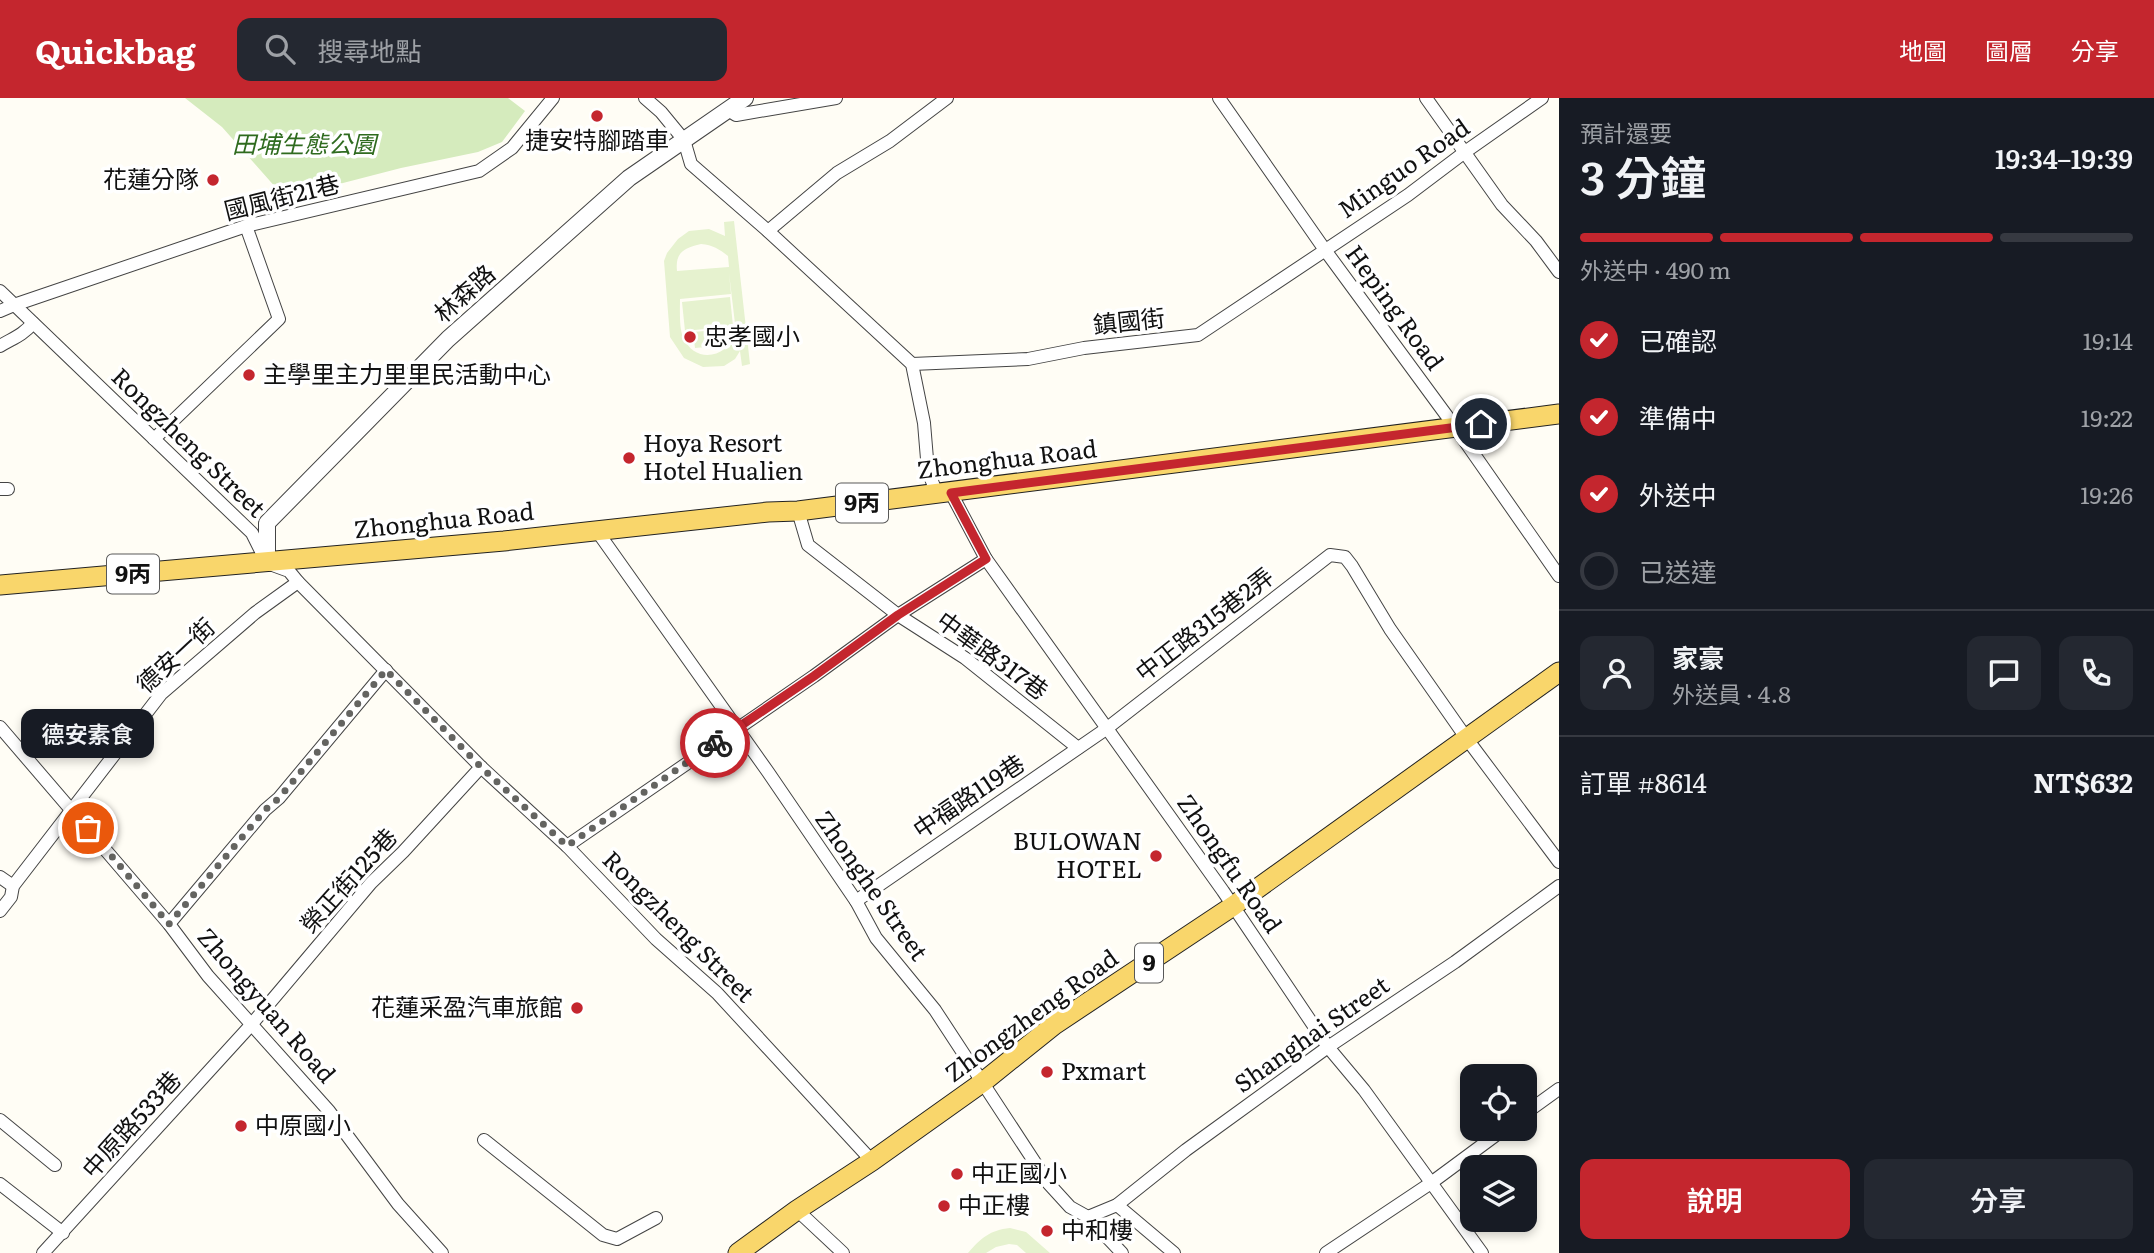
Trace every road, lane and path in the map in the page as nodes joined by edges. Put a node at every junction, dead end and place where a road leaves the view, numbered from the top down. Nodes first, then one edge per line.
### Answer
1 (553, 98) edge
2 (645, 98) edge
3 (745, 98) edge
4 (836, 98) edge
5 (947, 98) edge
6 (1219, 98) edge
7 (1426, 98) edge
8 (1542, 98) edge
9 (728, 110) junction
10 (684, 140) junction
11 (1465, 152) junction
12 (246, 226) junction
13 (768, 231) junction
14 (1325, 250) junction
15 (1559, 272) edge
16 (0, 291) edge
17 (14, 305) junction
18 (0, 311) edge
19 (33, 323) junction
20 (0, 346) edge
21 (912, 364) junction
22 (1559, 414) edge
23 (1455, 427) junction
24 (155, 439) junction
25 (944, 494) junction
26 (798, 511) junction
27 (597, 531) junction
28 (986, 559) junction
29 (267, 563) junction
30 (1559, 576) edge
31 (298, 582) junction
32 (0, 585) edge
33 (898, 615) junction
34 (386, 670) junction
35 (1559, 672) edge
36 (0, 727) edge
37 (737, 728) junction
38 (1106, 729) junction
39 (1466, 739) junction
40 (1078, 748) junction
41 (481, 767) junction
42 (72, 809) junction
43 (567, 846) junction
44 (1559, 862) edge
45 (0, 877) edge
46 (13, 886) junction
47 (1559, 886) edge
48 (856, 901) junction
49 (1233, 906) junction
50 (0, 911) edge
51 (169, 924) junction
52 (251, 1025) junction
53 (1328, 1047) junction
54 (983, 1082) junction
55 (1559, 1089) edge
56 (1537, 1105) edge
57 (0, 1120) edge
58 (484, 1140) dead end
59 (1488, 1141) edge
60 (872, 1161) junction
61 (55, 1166) dead end
62 (1431, 1183) junction
63 (0, 1184) edge
64 (1117, 1205) junction
65 (796, 1210) junction
66 (1088, 1217) junction
67 (656, 1219) dead end
68 (63, 1233) junction
69 (43, 1253) edge
70 (442, 1253) edge
71 (738, 1253) edge
72 (843, 1253) edge
73 (1122, 1253) edge
74 (1174, 1253) edge
75 (1326, 1253) edge
76 (1482, 1253) edge

1 - 12 street, 國風街21巷
2 - 10 street
3 - 9 street, 林森路
4 - 9 street
5 - 13 street
6 - 14 street, Heping Road
7 - 11 street
8 - 11 street, Minguo Road
9 - 10 street, 林森路
10 - 13 street
10 - 29 street, 林森路
11 - 14 street, Minguo Road
11 - 15 street
12 - 17 street, 國風街21巷
12 - 24 street
13 - 21 street
14 - 21 street, 鎮國街
14 - 23 street, Heping Road
16 - 17 street, Rongzheng Street
17 - 18 street, 國風街21巷
17 - 19 street, Rongzheng Street
19 - 20 street
19 - 24 street, Rongzheng Street
21 - 25 street
22 - 23 main road, Zhonghua Road / 9丙
23 - 25 main road, Zhonghua Road / 9丙
23 - 30 street, Heping Road
24 - 29 street, Rongzheng Street
25 - 26 main road, Zhonghua Road / 9丙
25 - 28 street, Zhongfu Road
26 - 27 main road, Zhonghua Road / 9丙
26 - 33 street, 中華路317巷
27 - 29 main road, Zhonghua Road / 9丙
27 - 37 street, Zhonghe Street
28 - 33 street
28 - 38 street, Zhongfu Road
29 - 31 street, Rongzheng Street
29 - 32 main road, Zhonghua Road / 9丙
31 - 34 street, Rongzheng Street
31 - 42 street, 德安一街
33 - 37 street
33 - 40 street, 中華路317巷
34 - 41 street, Rongzheng Street
34 - 51 street
35 - 39 main road, Zhongzheng Road / 9
36 - 42 street, Zhongyuan Road
37 - 43 street
37 - 48 street, Zhonghe Street
38 - 39 street, 中正路315巷2弄
38 - 40 street, 中福路119巷
38 - 49 street, Zhongfu Road
39 - 44 street
39 - 49 main road, Zhongzheng Road / 9
40 - 48 street, 中福路119巷
41 - 43 street, Rongzheng Street
41 - 52 street, 榮正街125巷
42 - 46 street, 德安一街
42 - 51 street, Zhongyuan Road
43 - 60 street, Rongzheng Street
45 - 46 street
46 - 50 street, 德安一街
47 - 53 street, Shanghai Street
48 - 54 street, Zhonghe Street
49 - 53 street, Zhongfu Road
49 - 54 main road, Zhongzheng Road / 9
51 - 52 street, Zhongyuan Road
52 - 68 street, 中原路533巷
52 - 70 street, Zhongyuan Road
53 - 62 street, Zhongfu Road
53 - 64 street, Shanghai Street
54 - 60 main road, Zhongzheng Road / 9
54 - 66 street, Zhonghe Street
55 - 56 street
57 - 61 street
58 - 67 street
59 - 62 street
60 - 65 main road, Zhongzheng Road / 9
62 - 75 street
62 - 76 street, Zhongfu Road
63 - 68 street
64 - 66 street, Shanghai Street
64 - 74 street
65 - 71 main road, Zhongzheng Road / 9
65 - 72 street
66 - 73 street, Zhonghe Street
68 - 69 street, 中原路533巷

